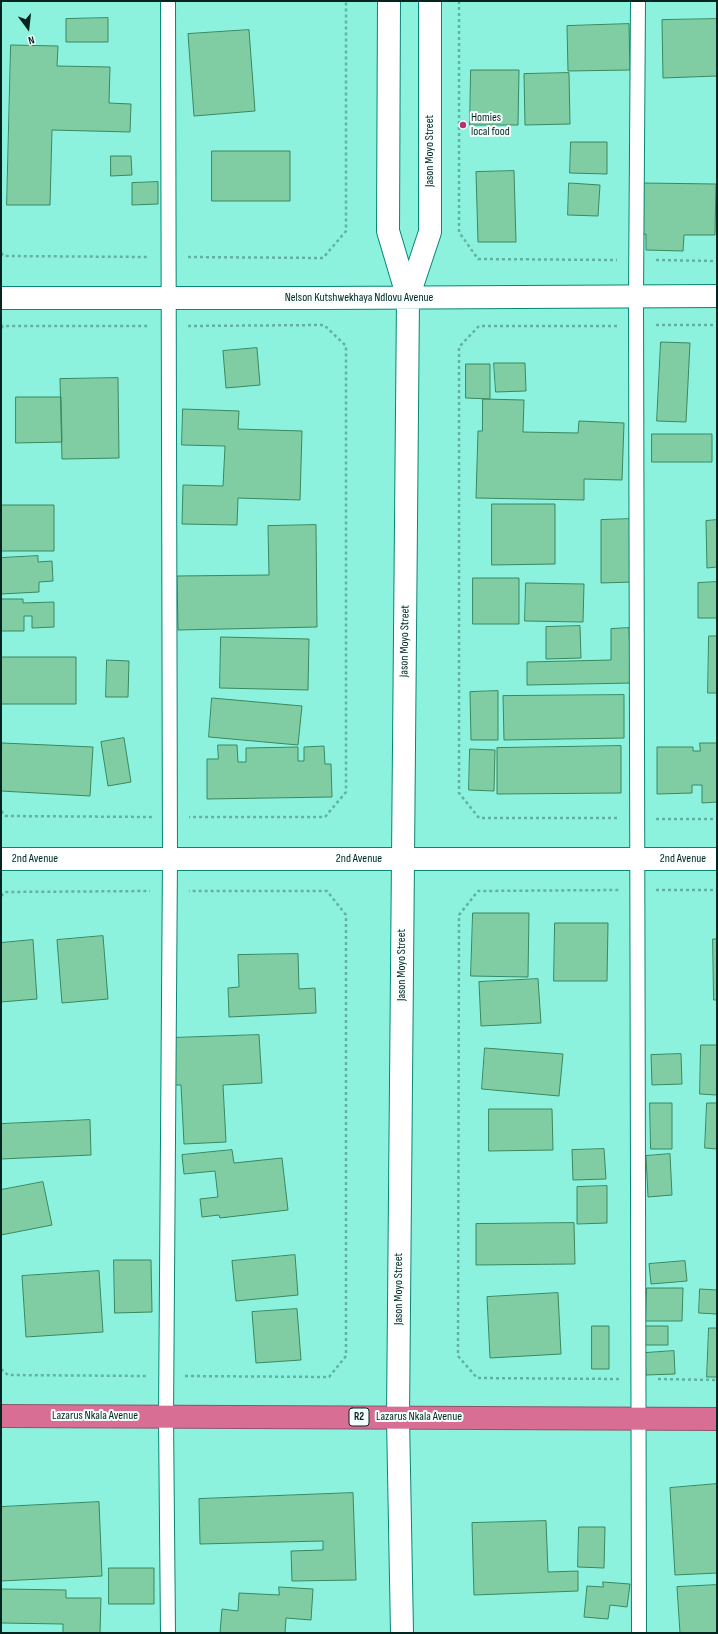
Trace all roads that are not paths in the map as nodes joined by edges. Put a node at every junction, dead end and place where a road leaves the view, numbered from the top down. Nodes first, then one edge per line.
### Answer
1 (168, 1) edge
2 (389, 1) edge
3 (430, 1) edge
4 (638, 1) edge
5 (636, 296) junction
6 (717, 296) edge
7 (1, 298) edge
8 (408, 298) junction
9 (168, 299) junction
10 (403, 858) junction
11 (1, 859) edge
12 (170, 859) junction
13 (638, 859) junction
14 (717, 859) edge
15 (1, 1416) edge
16 (166, 1417) junction
17 (398, 1417) junction
18 (637, 1419) junction
19 (717, 1419) edge
20 (168, 1633) edge
21 (402, 1633) edge
22 (639, 1633) edge

1 - 9 lane
2 - 8 street, Jason Moyo Street
3 - 8 street, Jason Moyo Street
4 - 5 lane
5 - 6 street, Nelson Kutshwekhaya Ndlovu Avenue
5 - 8 street, Nelson Kutshwekhaya Ndlovu Avenue
5 - 13 lane
7 - 9 street, Nelson Kutshwekhaya Ndlovu Avenue
8 - 9 street, Nelson Kutshwekhaya Ndlovu Avenue
8 - 10 street, Jason Moyo Street
9 - 12 lane
10 - 12 street, 2nd Avenue
10 - 13 street, 2nd Avenue
10 - 17 street, Jason Moyo Street
11 - 12 street, 2nd Avenue
12 - 16 lane
13 - 14 street, 2nd Avenue
13 - 18 lane
15 - 16 highway, Lazarus Nkala Avenue / R2
16 - 17 highway, Lazarus Nkala Avenue / R2
16 - 20 lane
17 - 18 highway, Lazarus Nkala Avenue / R2
17 - 21 street, Jason Moyo Street
18 - 19 highway, Lazarus Nkala Avenue / R2
18 - 22 lane

